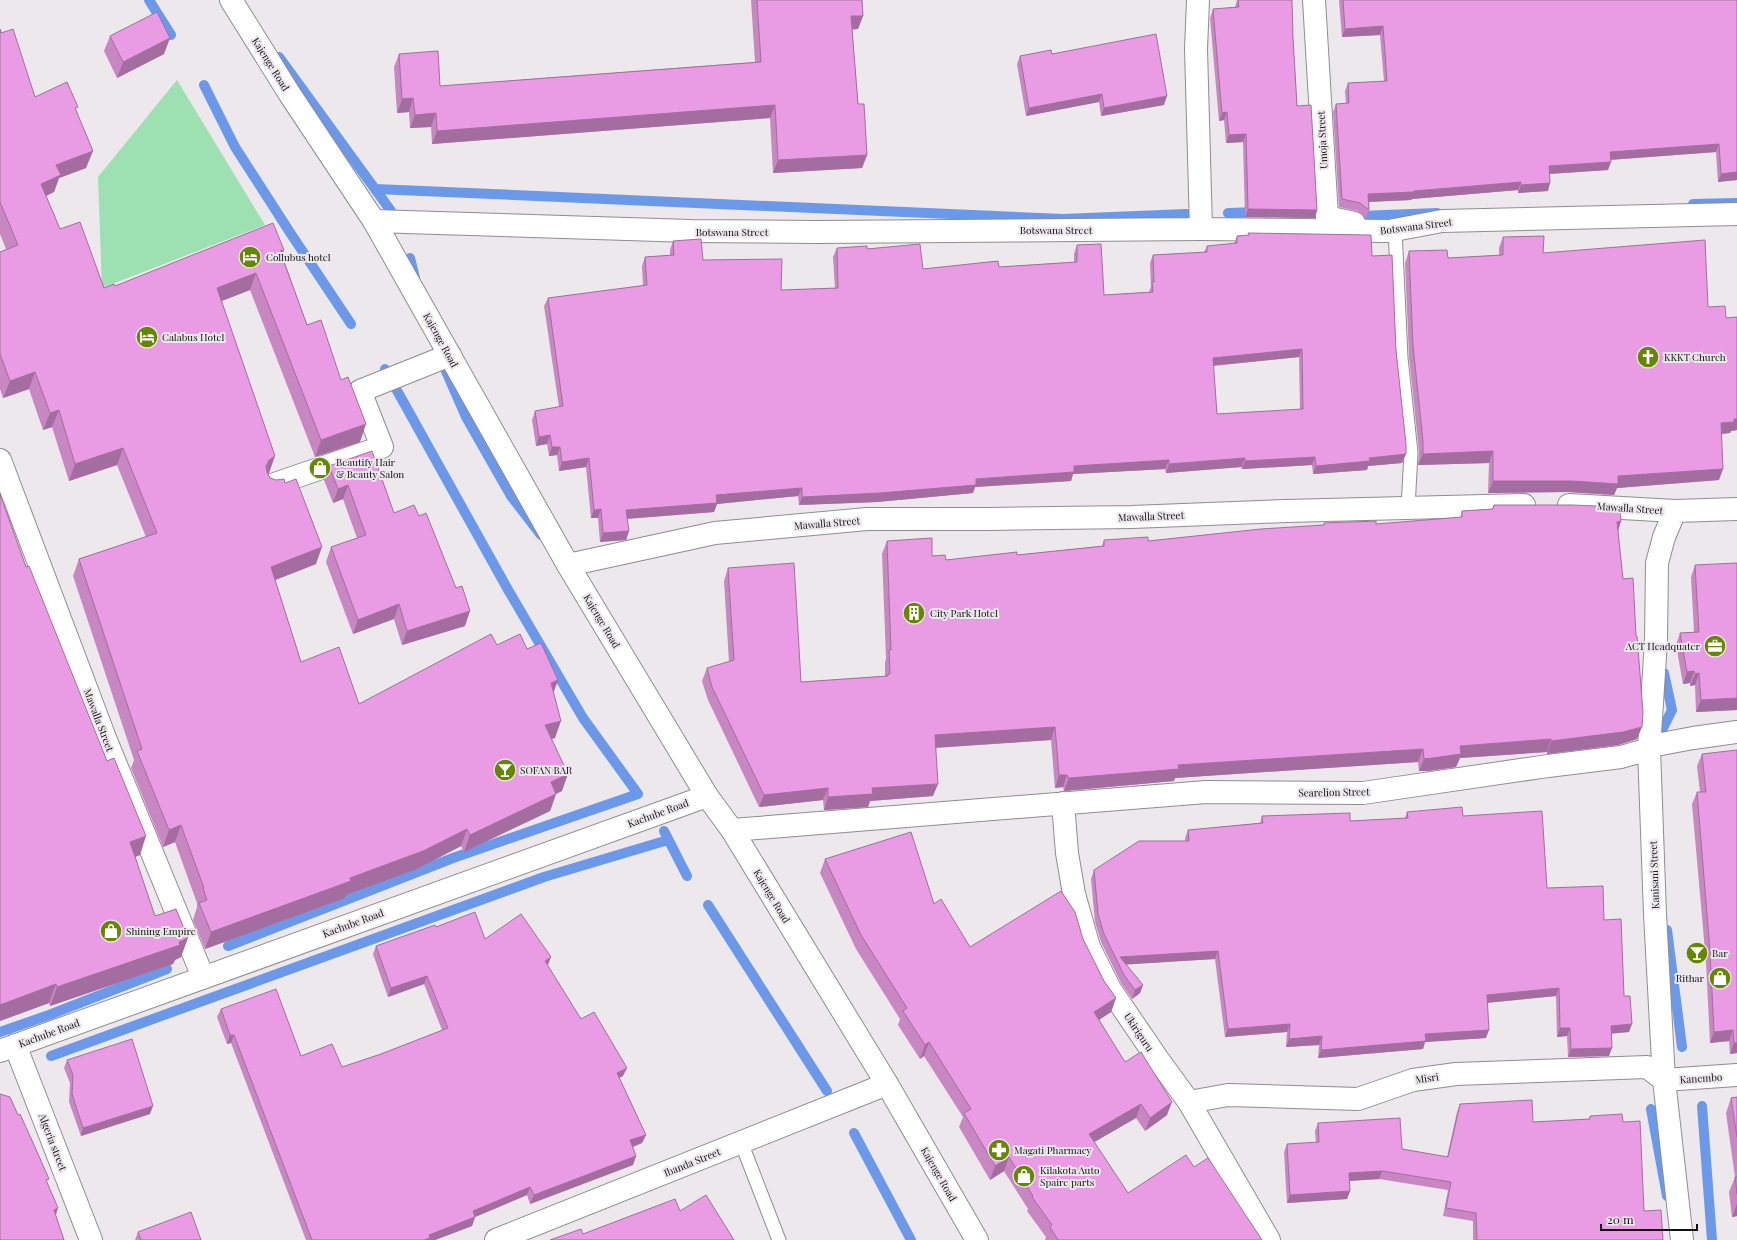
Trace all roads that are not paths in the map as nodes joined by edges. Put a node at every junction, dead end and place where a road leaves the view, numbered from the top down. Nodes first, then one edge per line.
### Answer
1 (231, 0) edge
2 (1198, 0) edge
3 (1314, 0) edge
4 (1737, 214) edge
5 (374, 221) junction
6 (1201, 229) junction
7 (1392, 230) junction
8 (450, 355) junction
9 (0, 460) edge
10 (272, 485) edge
11 (1408, 508) junction
12 (1737, 509) edge
13 (1675, 511) junction
14 (568, 564) junction
15 (1737, 732) edge
16 (1650, 749) junction
17 (707, 796) junction
18 (1063, 803) junction
19 (732, 830) junction
20 (203, 977) junction
21 (8, 1048) edge
22 (1737, 1075) edge
23 (1664, 1080) junction
24 (887, 1084) junction
25 (1189, 1102) junction
26 (741, 1142) junction
27 (91, 1240) edge
28 (496, 1240) edge
29 (779, 1240) edge
30 (976, 1240) edge
31 (1269, 1240) edge
32 (1682, 1240) edge

1 - 5 street, Kajenge Road
2 - 6 street
3 - 7 street, Umoja Street
4 - 7 street, Botswana Street
5 - 6 street, Botswana Street
5 - 8 street, Kajenge Road
6 - 7 street, Botswana Street
7 - 11 lane
8 - 10 street
8 - 14 street, Kajenge Road
9 - 20 street, Mawalla Street
11 - 13 street, Mawalla Street
11 - 14 street, Mawalla Street
12 - 13 street, Mawalla Street
13 - 16 street, Kanisani Street
14 - 17 street, Kajenge Road
15 - 16 street, Searelion Street
16 - 18 street, Searelion Street
16 - 23 street, Kanisani Street
17 - 19 street, Kajenge Road
17 - 20 street, Kachube Road
18 - 19 street, Searelion Street
18 - 25 street, Ukiriguru
19 - 24 street, Kajenge Road
20 - 21 street, Kachube Road
21 - 27 street, Algeria street
22 - 23 street, Kanembo
23 - 25 street, Misri
23 - 32 street, Kanisani Street
24 - 26 street, Ibanda Street
24 - 30 street, Kajenge Road
25 - 31 street, Ukiriguru
26 - 28 street, Ibanda Street
26 - 29 lane

